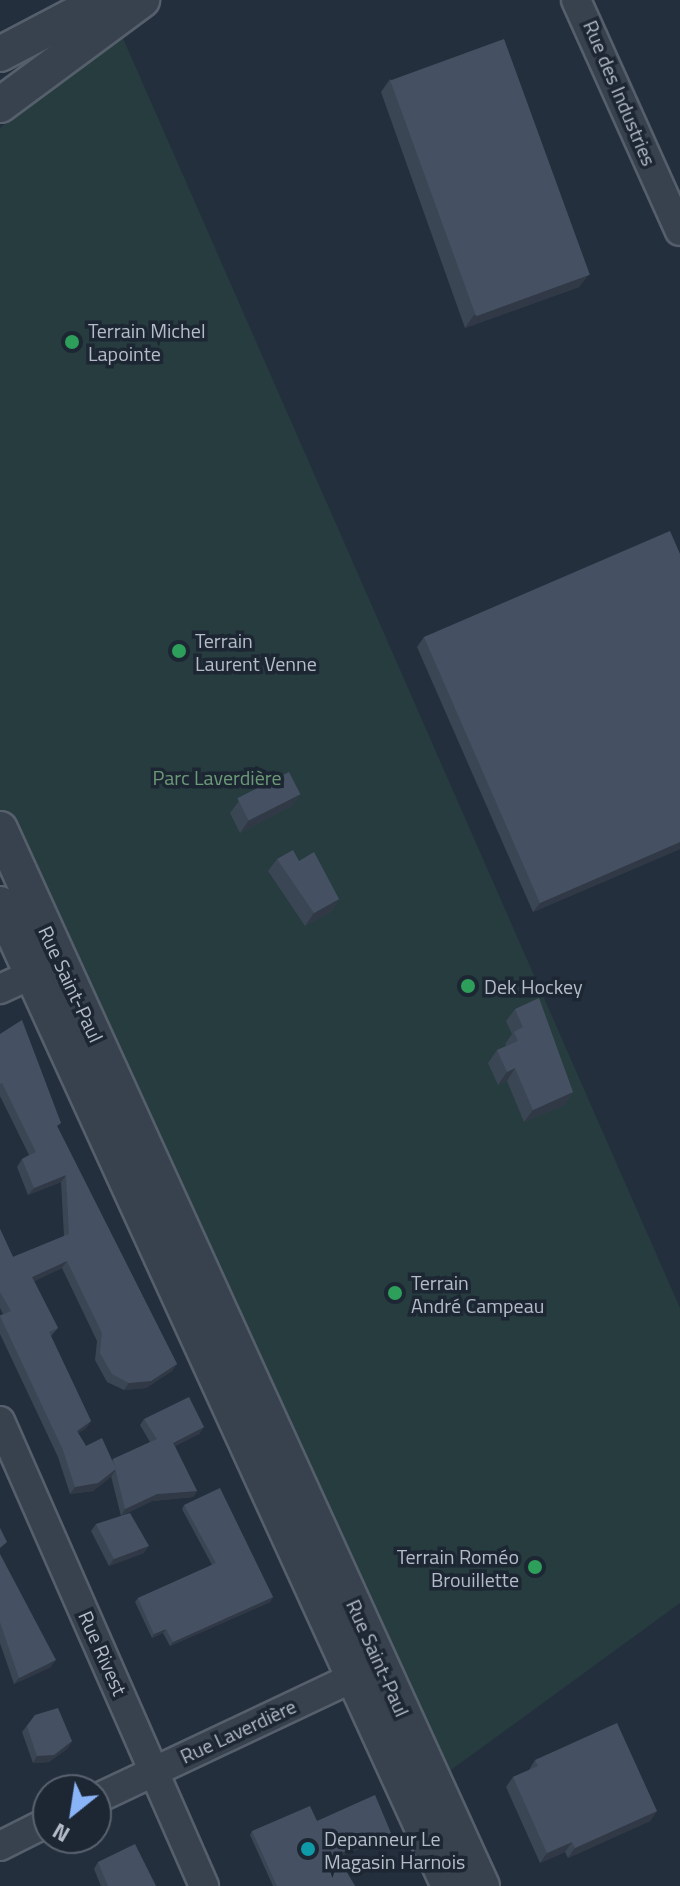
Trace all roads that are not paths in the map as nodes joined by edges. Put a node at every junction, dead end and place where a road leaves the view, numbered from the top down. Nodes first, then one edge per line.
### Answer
1 (103, 0) edge
2 (142, 0) edge
3 (576, 0) edge
4 (0, 54) edge
5 (0, 105) edge
6 (680, 231) edge
7 (0, 829) edge
8 (0, 904) edge
9 (46, 968) junction
10 (0, 989) edge
11 (0, 1421) edge
12 (367, 1670) junction
13 (155, 1771) junction
14 (112, 1791) edge
15 (32, 1830) edge
16 (0, 1846) edge
17 (449, 1850) junction
18 (204, 1886) edge
19 (449, 1886) edge
20 (482, 1886) edge

1 - 4 street
2 - 5 street
3 - 6 street, Rue des Industries
7 - 9 street, Rue Saint-Paul
8 - 9 street, Rue Saint-Paul
9 - 10 street
9 - 12 street, Rue Saint-Paul
11 - 13 street, Rue Rivest
12 - 13 street, Rue Laverdière
12 - 17 street, Rue Saint-Paul
13 - 14 street, Rue Laverdière
13 - 18 street, Rue Rivest
15 - 16 street
17 - 19 street, Rue Saint-Paul
17 - 20 street, Rue Saint-Paul

